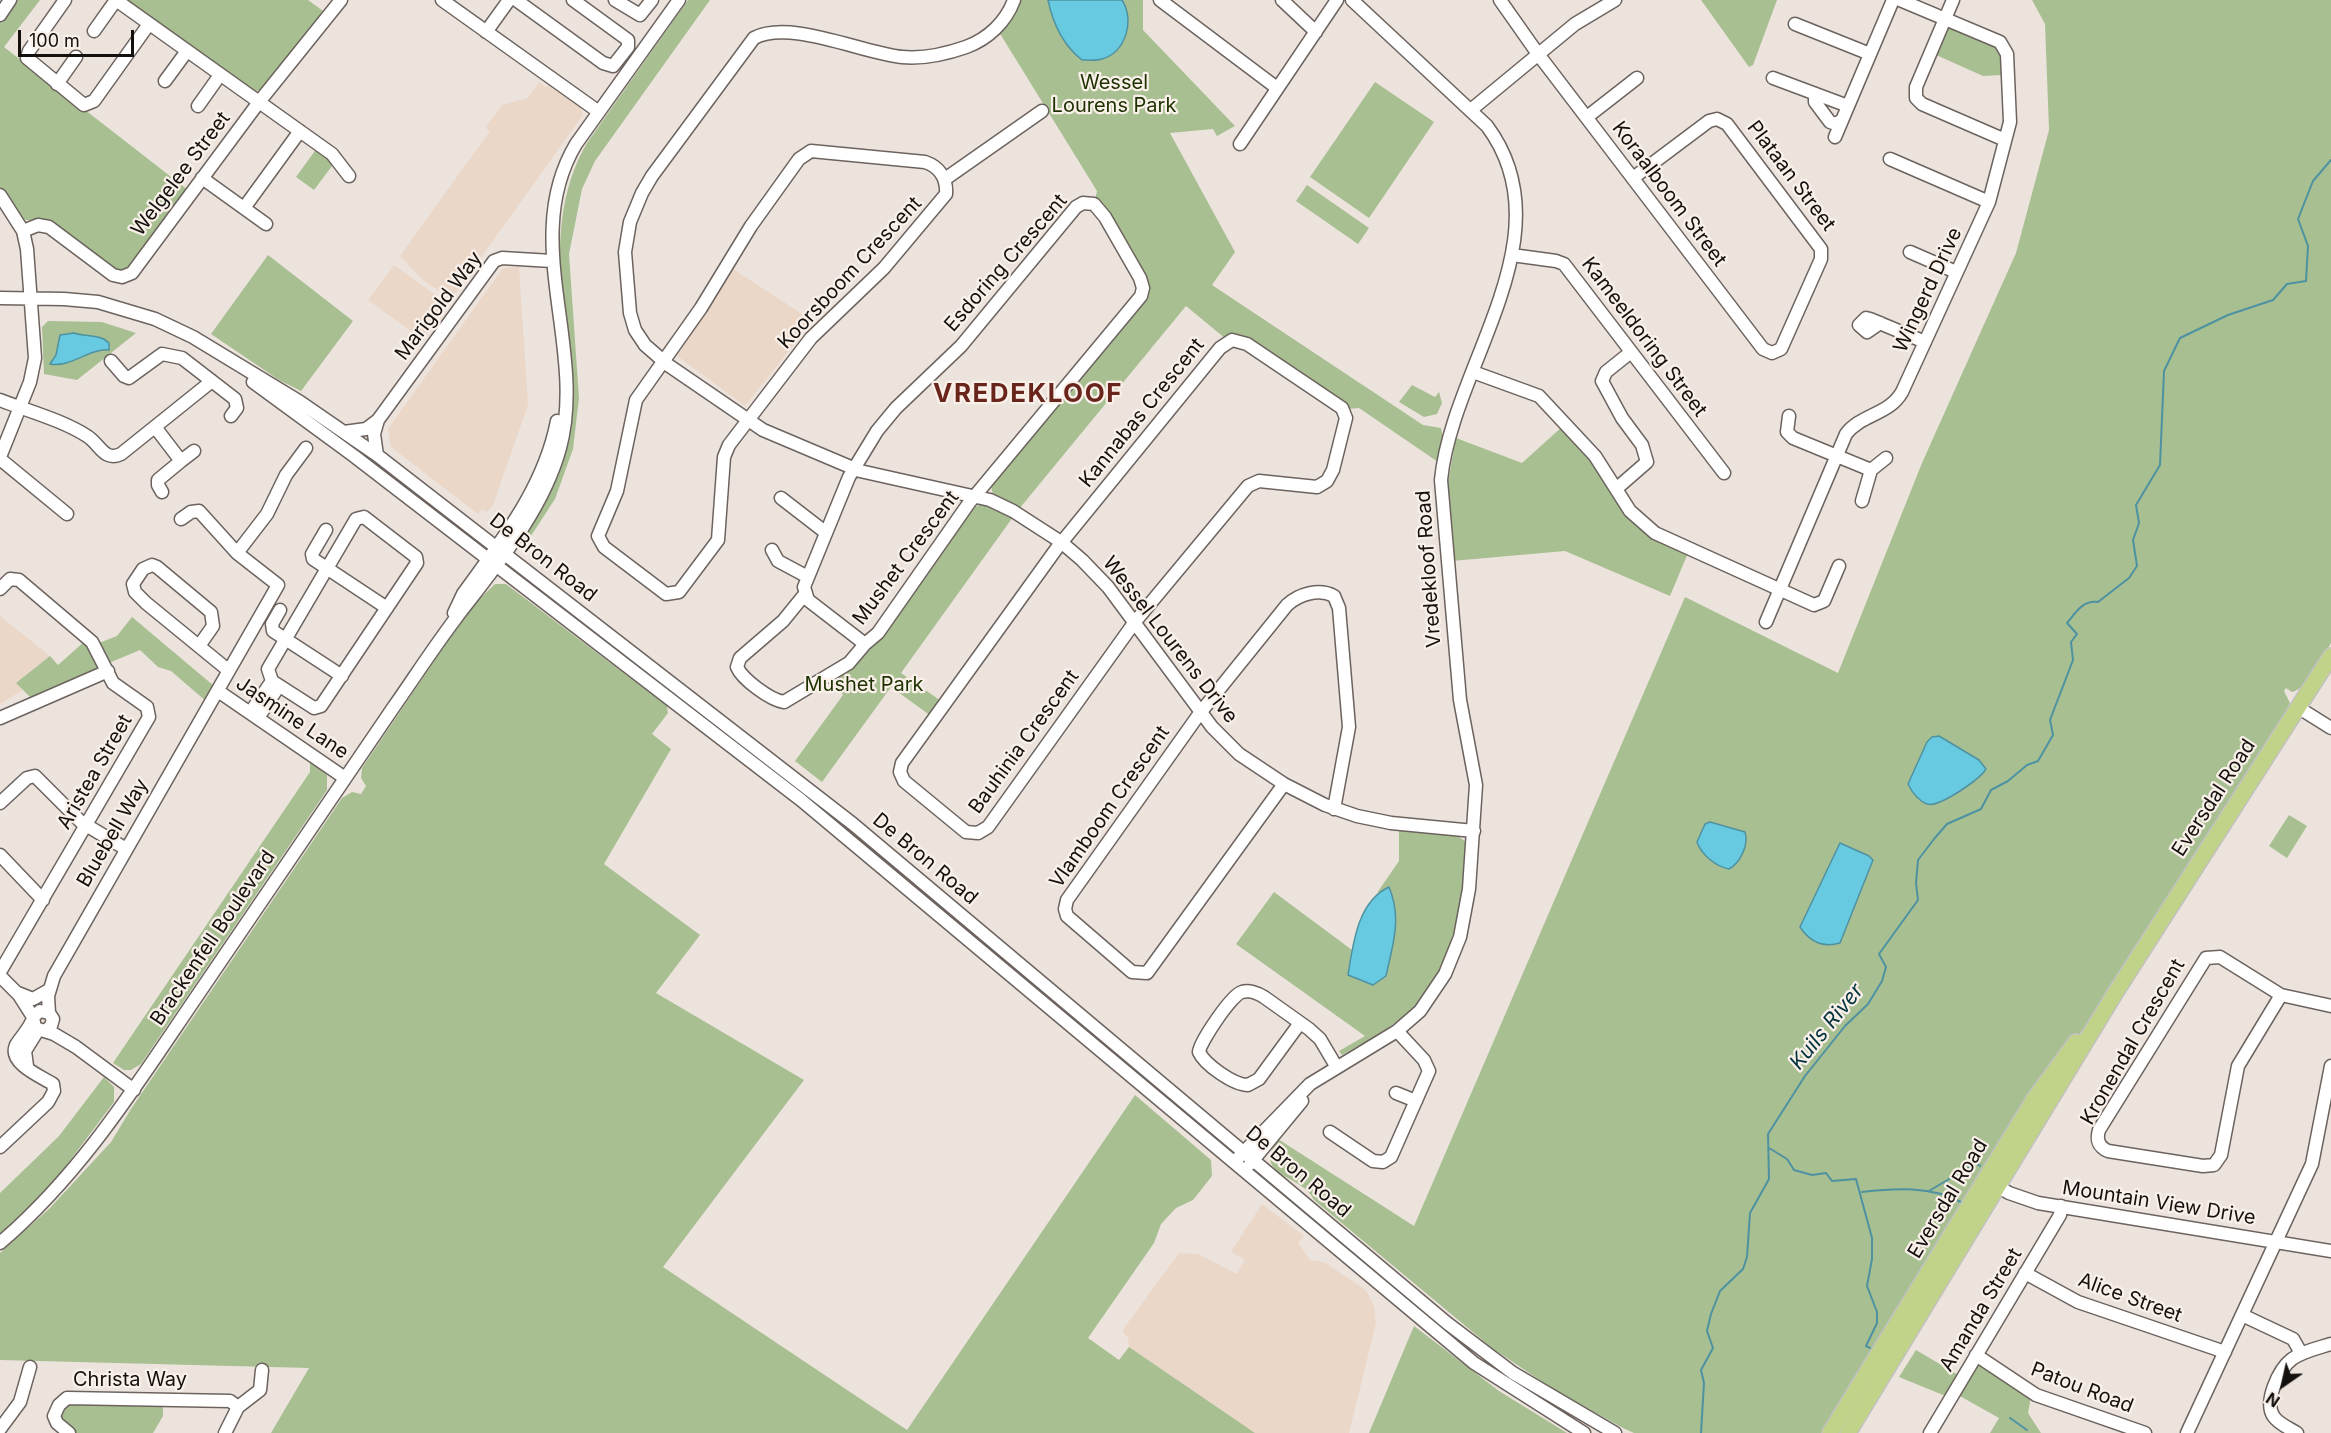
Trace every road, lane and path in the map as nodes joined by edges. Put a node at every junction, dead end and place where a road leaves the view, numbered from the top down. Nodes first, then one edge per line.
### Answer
1 (10, 0) edge
2 (65, 0) edge
3 (116, 0) edge
4 (341, 0) edge
5 (442, 0) edge
6 (509, 0) edge
7 (516, 0) edge
8 (573, 0) edge
9 (615, 0) edge
10 (652, 0) edge
11 (679, 0) edge
12 (1014, 0) edge
13 (1160, 0) edge
14 (1282, 0) edge
15 (1337, 0) edge
16 (1352, 0) edge
17 (1500, 0) edge
18 (1615, 0) edge
19 (1893, 0) edge
20 (1900, 0) edge
21 (1953, 0) edge
22 (0, 15) edge
23 (1946, 17) junction
24 (149, 24) junction
25 (1794, 24) dead end
26 (94, 31) dead end
27 (486, 32) junction
28 (1316, 32) junction
29 (187, 51) junction
30 (1538, 54) junction
31 (1870, 54) junction
32 (76, 57) dead end
33 (220, 75) junction
34 (1637, 78) dead end
35 (1773, 78) dead end
36 (165, 81) dead end
37 (57, 84) junction
38 (1277, 88) junction
39 (1820, 96) junction
40 (259, 102) junction
41 (198, 106) dead end
42 (1848, 106) junction
43 (1472, 109) junction
44 (1042, 111) dead end
45 (599, 112) junction
46 (1587, 117) junction
47 (1842, 120) junction
48 (300, 131) junction
49 (1835, 137) dead end
50 (2005, 140) junction
51 (1240, 144) dead end
52 (1890, 159) dead end
53 (349, 176) dead end
54 (202, 178) junction
55 (945, 178) junction
56 (1633, 178) junction
57 (0, 195) edge
58 (1989, 202) junction
59 (244, 208) junction
60 (266, 224) dead end
61 (23, 231) junction
62 (1910, 252) dead end
63 (1513, 254) junction
64 (552, 261) junction
65 (1956, 272) junction
66 (0, 298) edge
67 (31, 298) junction
68 (1880, 324) dead end
69 (193, 337) junction
70 (1925, 342) junction
71 (1631, 352) junction
72 (1772, 353) joint
73 (111, 361) dead end
74 (663, 361) junction
75 (1473, 372) junction
76 (212, 381) junction
77 (0, 400) edge
78 (20, 408) junction
79 (231, 416) dead end
80 (1790, 416) dead end
81 (378, 420) junction
82 (747, 421) junction
83 (155, 427) junction
84 (344, 432) junction
85 (306, 448) dead end
86 (194, 451) dead end
87 (377, 455) junction
88 (1836, 456) junction
89 (0, 458) edge
90 (1886, 458) dead end
91 (181, 461) junction
92 (854, 468) junction
93 (1871, 470) junction
94 (1724, 473) dead end
95 (1616, 489) junction
96 (162, 492) dead end
97 (977, 495) junction
98 (781, 498) dead end
99 (1862, 501) dead end
100 (67, 514) dead end
101 (181, 519) dead end
102 (326, 530) dead end
103 (825, 532) junction
104 (1061, 542) junction
105 (501, 549) junction
106 (772, 550) dead end
107 (237, 553) junction
108 (491, 562) junction
109 (1839, 566) dead end
110 (328, 569) junction
111 (806, 576) junction
112 (0, 589) edge
113 (1780, 589) junction
114 (805, 594) junction
115 (387, 608) junction
116 (280, 610) dead end
117 (1766, 622) dead end
118 (1134, 623) junction
119 (286, 640) junction
120 (865, 644) junction
121 (199, 646) junction
122 (2331, 656) edge
123 (228, 670) junction
124 (108, 671) junction
125 (342, 676) junction
126 (275, 684) junction
127 (218, 691) junction
128 (2299, 708) junction
129 (1200, 713) junction
130 (254, 716) junction
131 (0, 718) edge
132 (2331, 728) edge
133 (345, 778) junction
134 (1284, 784) junction
135 (0, 803) edge
136 (1334, 808) junction
137 (86, 826) junction
138 (1474, 831) junction
139 (126, 849) junction
140 (0, 855) edge
141 (43, 900) junction
142 (0, 974) edge
143 (16, 993) junction
144 (49, 993) junction
145 (2281, 995) junction
146 (2331, 1006) edge
147 (41, 1019) junction
148 (1300, 1023) junction
149 (1397, 1031) junction
150 (2331, 1065) edge
151 (1336, 1066) junction
152 (1324, 1075) junction
153 (134, 1090) junction
154 (1396, 1093) dead end
155 (1416, 1101) junction
156 (1330, 1132) dead end
157 (0, 1147) edge
158 (1244, 1152) junction
159 (1254, 1160) junction
160 (1233, 1163) junction
161 (1244, 1172) junction
162 (1992, 1183) junction
163 (2061, 1206) junction
164 (2276, 1242) junction
165 (0, 1243) edge
166 (2331, 1251) edge
167 (2025, 1273) junction
168 (2242, 1315) junction
169 (2331, 1344) edge
170 (2225, 1352) junction
171 (2301, 1353) junction
172 (1976, 1355) junction
173 (30, 1367) dead end
174 (262, 1370) dead end
175 (238, 1407) junction
176 (0, 1429) edge
177 (69, 1433) edge
178 (225, 1433) edge
179 (1584, 1433) edge
180 (1615, 1433) edge
181 (1830, 1433) edge
182 (1848, 1433) edge
183 (1930, 1433) edge
184 (2145, 1433) edge
185 (2187, 1433) edge
186 (2297, 1433) edge

1 - 22 street
2 - 37 street
3 - 24 street
3 - 26 street
4 - 40 street, Welgelee Street
5 - 27 street
6 - 27 street
7 - 8 street
9 - 10 street
11 - 45 street, Brackenfell Boulevard
12 - 74 street, Wessel Lourens Drive
13 - 38 street
14 - 28 street
15 - 28 street
16 - 43 street, Vredekloof Road
17 - 30 street, Koraalboom Street
18 - 30 street
19 - 31 street
20 - 23 street, Wingerd Drive
21 - 23 street
23 - 50 street, Wingerd Drive
23 - 50 street
24 - 29 street
24 - 37 street
25 - 31 street
27 - 45 street
28 - 38 street
29 - 33 street
29 - 36 street
30 - 43 street
30 - 46 street, Koraalboom Street
31 - 42 street
32 - 37 street
33 - 40 street
33 - 41 street
34 - 46 street
35 - 39 street
38 - 51 street
39 - 42 street
39 - 47 street
40 - 48 street
40 - 54 street, Welgelee Street
42 - 47 street
43 - 63 street, Vredekloof Road
44 - 55 street
45 - 64 street, Brackenfell Boulevard
46 - 56 street, Koraalboom Street
47 - 49 street
48 - 53 street
48 - 59 street
50 - 58 street, Wingerd Drive
52 - 58 street
54 - 59 street
54 - 61 street, Welgelee Street
55 - 74 street
55 - 82 street, Koorsboom Crescent
56 - 72 street, Koraalboom Street
56 - 72 street, Plataan Street
57 - 61 street
58 - 65 street, Wingerd Drive
59 - 60 street
61 - 67 street
62 - 65 street
63 - 71 street, Kameeldoring Street
63 - 75 street, Vredekloof Road
64 - 81 street, Marigold Way
64 - 105 street, Brackenfell Boulevard
65 - 70 street, Wingerd Drive
66 - 67 street, De Bron Road
67 - 69 street, De Bron Road
67 - 78 street
68 - 70 street
69 - 84 street, De Bron Road
69 - 108 street, De Bron Road
70 - 88 street, Wingerd Drive
71 - 94 street, Kameeldoring Street
71 - 95 street
73 - 76 street
74 - 82 street, Wessel Lourens Drive
74 - 82 street, Koorsboom Crescent
75 - 95 street
75 - 138 street, Vredekloof Road
76 - 79 street
76 - 83 street
77 - 78 street
78 - 83 street
78 - 89 street
80 - 88 street
81 - 84 street
81 - 87 street
82 - 92 street, Wessel Lourens Drive
83 - 91 street
84 - 87 street, De Bron Road
85 - 107 street
86 - 91 street
87 - 105 street, De Bron Road
88 - 93 street
88 - 113 street, Wingerd Drive
89 - 100 street
90 - 93 street
91 - 96 street
92 - 97 street, Wessel Lourens Drive
92 - 97 street, Esdoring Crescent
92 - 103 street
93 - 99 street
95 - 113 street
97 - 104 street, Wessel Lourens Drive
97 - 120 street, Mushet Crescent
98 - 103 street
101 - 107 street
102 - 110 street
103 - 111 street
104 - 118 street, Wessel Lourens Drive
104 - 118 street, Bauhinia Crescent
104 - 118 street, Kannabas Crescent
105 - 108 street, Brackenfell Boulevard
105 - 158 street, De Bron Road
106 - 111 street
107 - 123 street, Bluebell Way
108 - 133 street, Brackenfell Boulevard
108 - 160 street, De Bron Road
109 - 113 street
110 - 115 street
110 - 115 street
110 - 119 street
111 - 114 street
112 - 124 street, Aristea Street
113 - 117 street, Wingerd Drive
114 - 120 street, Mushet Crescent
114 - 120 street
115 - 125 street
116 - 119 street
118 - 129 street, Wessel Lourens Drive
119 - 125 street
119 - 126 street
121 - 121 street
121 - 123 street
122 - 128 main road, Eversdal Road
123 - 127 street, Bluebell Way
124 - 131 street
124 - 137 street, Aristea Street
125 - 126 street
126 - 130 street
127 - 130 street, Jasmine Lane
127 - 139 street, Bluebell Way
128 - 132 street
128 - 162 main road, Eversdal Road
129 - 134 street, Wessel Lourens Drive
129 - 134 street, Vlamboom Crescent
129 - 136 street
130 - 133 street, Jasmine Lane
133 - 153 street, Brackenfell Boulevard
134 - 136 street, Wessel Lourens Drive
135 - 137 street
136 - 138 street, Wessel Lourens Drive
137 - 139 street
137 - 141 street, Aristea Street
138 - 149 street, Vredekloof Road
139 - 144 street, Bluebell Way
140 - 141 street
141 - 142 street, Aristea Street
142 - 143 street
143 - 144 street
143 - 147 street
144 - 147 street
145 - 145 street, Kronendal Crescent
145 - 146 street, Kronendal Crescent
147 - 153 street
147 - 157 street
148 - 148 street
148 - 151 street
149 - 151 street, Vredekloof Road
149 - 155 street
150 - 164 street
151 - 152 street, Vredekloof Road
152 - 158 street, Vredekloof Road
152 - 159 street, Vredekloof Road
153 - 165 street, Brackenfell Boulevard
154 - 155 street
155 - 156 street
158 - 159 street, De Bron Road
158 - 160 street, Vredekloof Road
159 - 161 street, Vredekloof Road
159 - 180 street, De Bron Road
160 - 161 street, De Bron Road
161 - 179 street, De Bron Road
162 - 163 street, Mountain View Drive
162 - 181 main road, Eversdal Road
162 - 182 main road, Eversdal Road
163 - 164 street, Mountain View Drive
163 - 167 street, Amanda Street
164 - 166 street, Mountain View Drive
164 - 168 street
167 - 170 street, Alice Street
167 - 172 street, Amanda Street
168 - 170 street
168 - 171 street
169 - 171 street
170 - 185 street
171 - 186 street
172 - 183 street, Amanda Street
172 - 184 street, Patou Road
173 - 176 street
174 - 175 street
175 - 177 street, Christa Way
175 - 178 street

